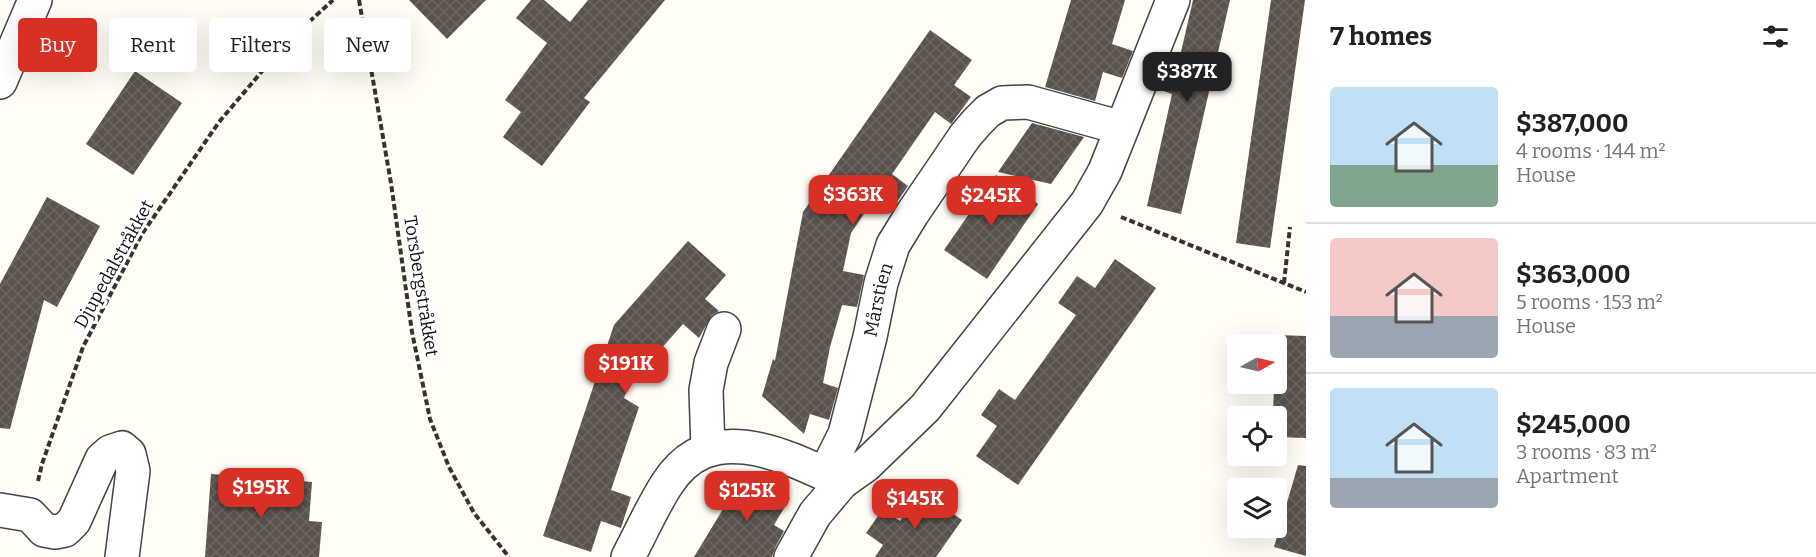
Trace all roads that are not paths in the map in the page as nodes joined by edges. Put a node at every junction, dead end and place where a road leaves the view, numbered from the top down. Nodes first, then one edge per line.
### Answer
1 (35, 0) edge
2 (1173, 0) edge
3 (0, 82) edge
4 (1122, 128) junction
5 (724, 329) dead end
6 (708, 449) junction
7 (834, 478) junction
8 (15, 513) edge
9 (122, 557) edge
10 (628, 557) edge
11 (791, 557) edge

1 - 3 street
2 - 4 street, Mårstien
4 - 7 street, Mårstien
4 - 7 street, Mårstien
5 - 6 street
6 - 7 street
6 - 10 street
7 - 11 street, Mårstien
8 - 9 street

